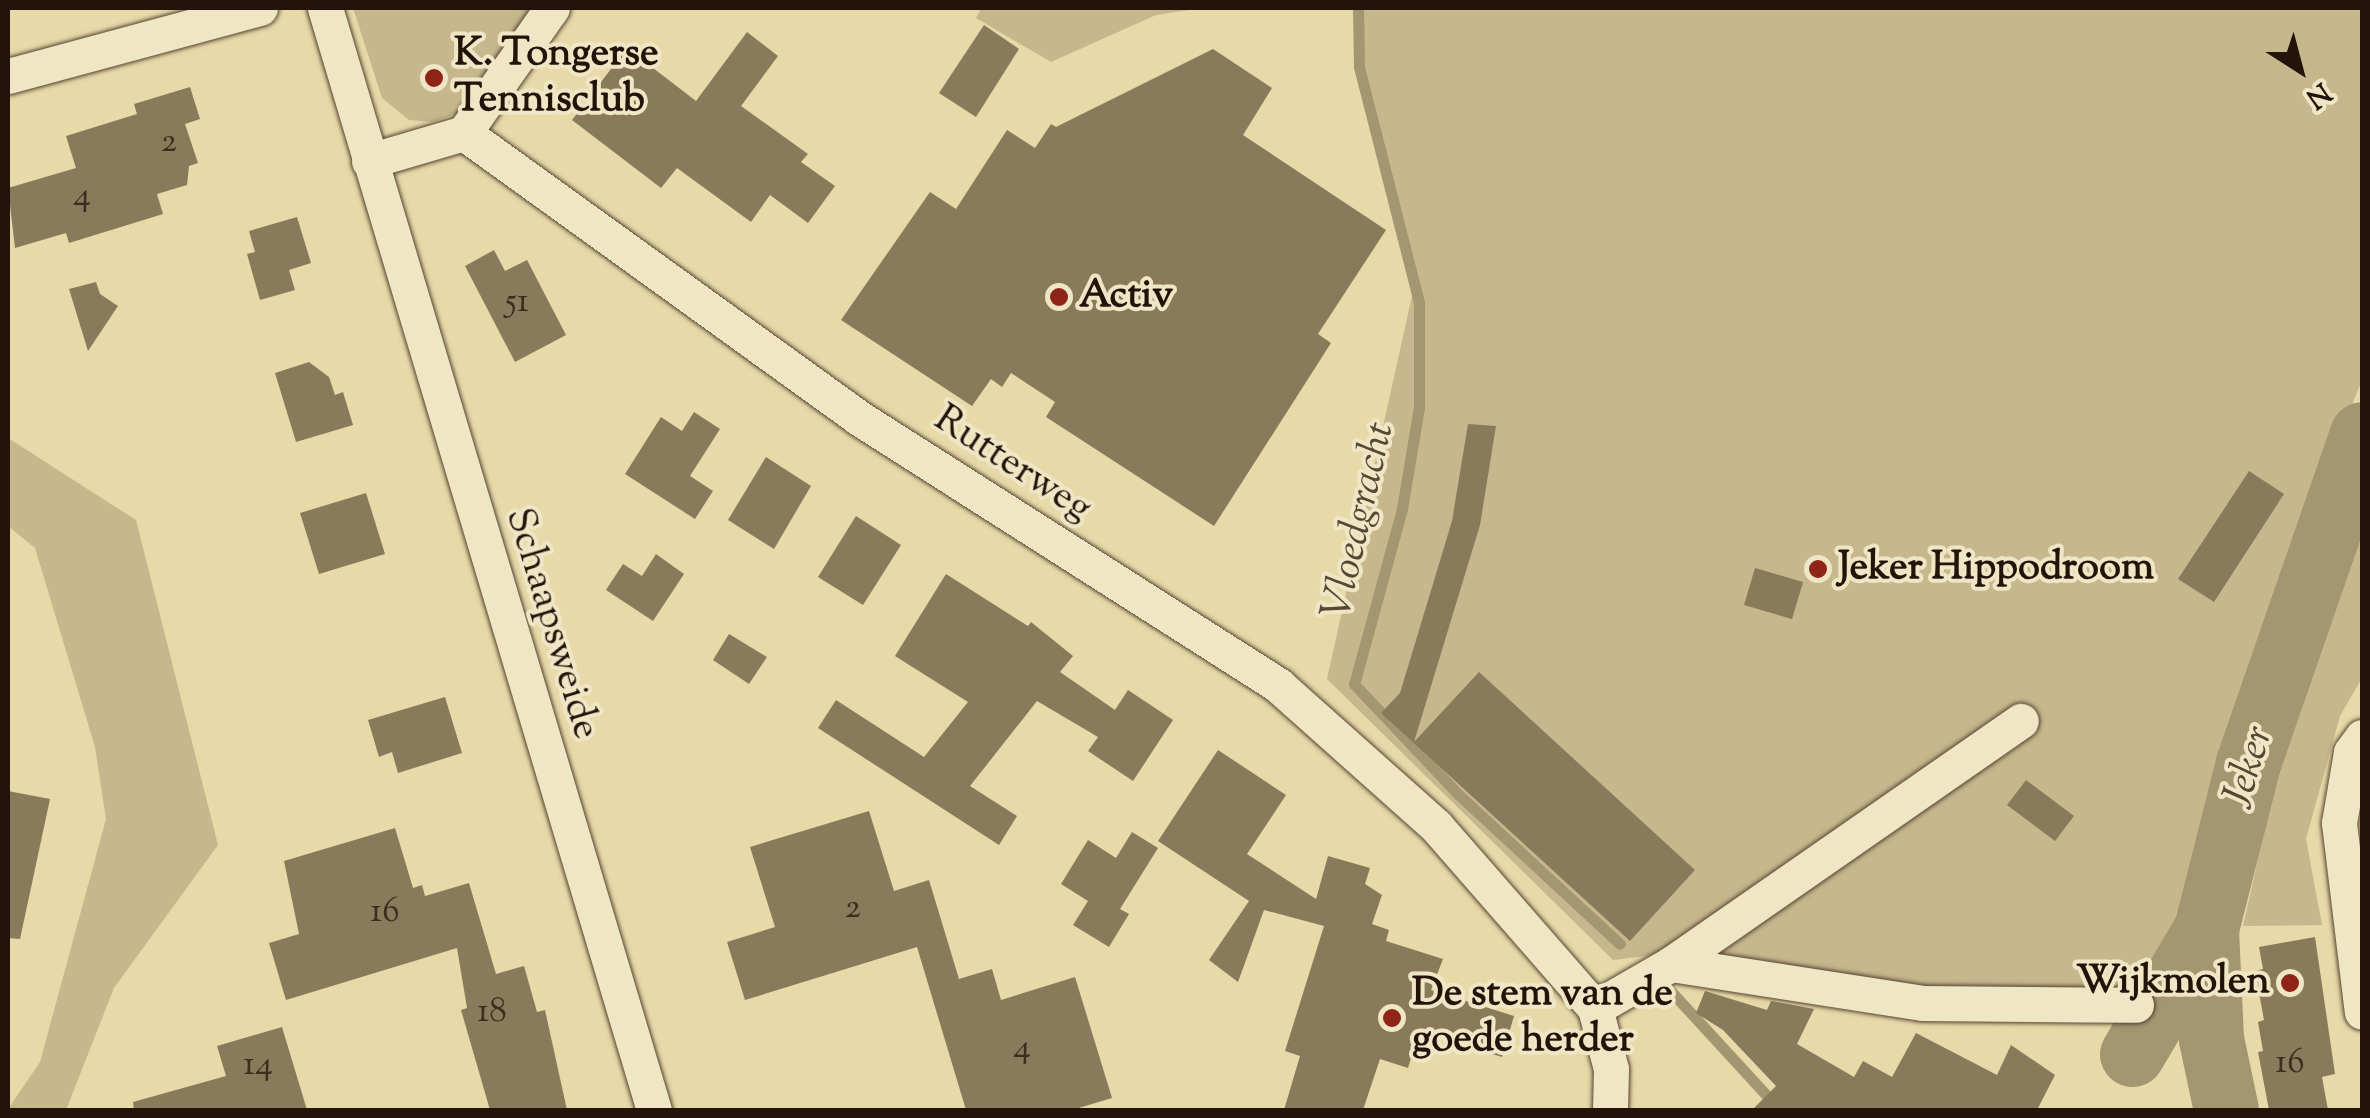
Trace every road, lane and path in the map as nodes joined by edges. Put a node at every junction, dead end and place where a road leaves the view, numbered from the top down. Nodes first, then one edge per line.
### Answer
1 (260, 8) edge
2 (325, 8) edge
3 (552, 8) edge
4 (8, 76) edge
5 (464, 133) junction
6 (369, 161) junction
7 (2021, 721) dead end
8 (2362, 737) edge
9 (1671, 964) junction
10 (2136, 1005) dead end
11 (1595, 1008) junction
12 (2362, 1012) edge
13 (654, 1110) edge
14 (1610, 1110) edge

1 - 4 street
2 - 6 street
3 - 5 street
5 - 6 street
5 - 11 street, Rutterweg
6 - 13 street, Schaapsweide
7 - 9 street
8 - 12 street
9 - 10 street
9 - 11 street
11 - 14 street, Rutterweg

